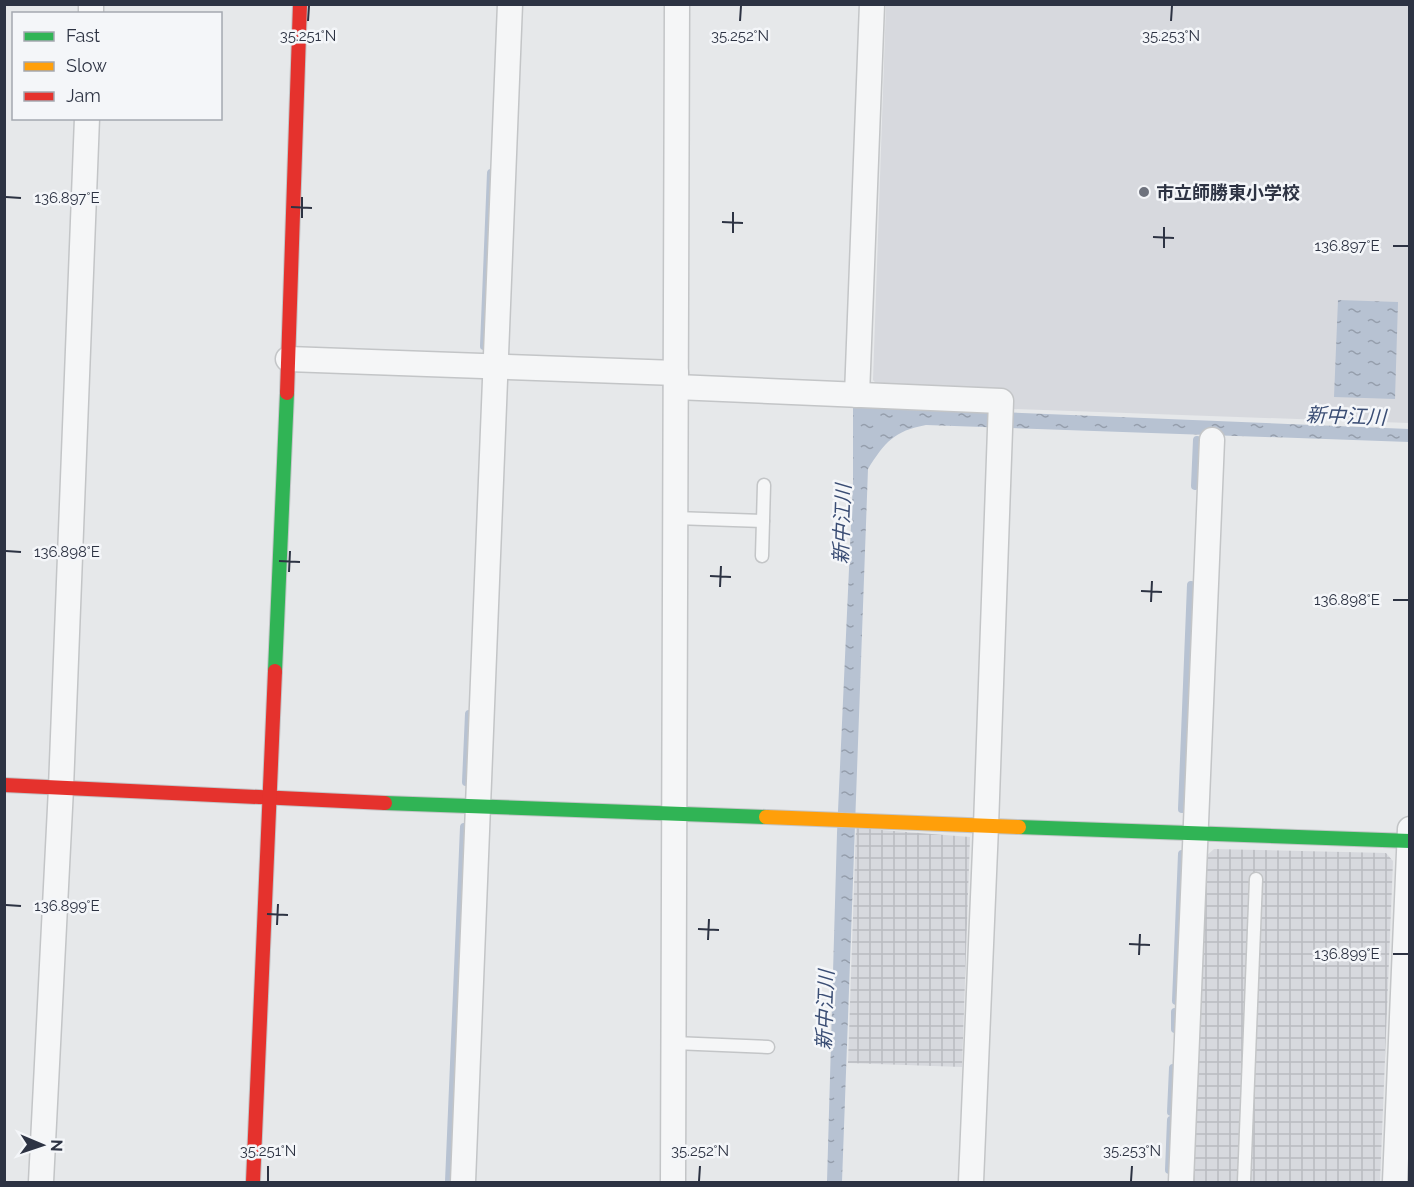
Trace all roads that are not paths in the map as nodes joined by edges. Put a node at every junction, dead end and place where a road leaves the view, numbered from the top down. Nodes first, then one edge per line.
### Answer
1 (300, 4) edge
2 (510, 4) edge
3 (677, 4) edge
4 (872, 4) edge
5 (87, 120) edge
6 (288, 359) junction
7 (494, 367) junction
8 (676, 380) junction
9 (857, 395) junction
10 (1212, 440) dead end
11 (764, 485) dead end
12 (675, 518) junction
13 (763, 521) junction
14 (762, 556) dead end
15 (4, 786) edge
16 (61, 788) junction
17 (270, 798) junction
18 (479, 807) junction
19 (674, 815) junction
20 (986, 826) junction
21 (1410, 829) edge
22 (1194, 833) junction
23 (1409, 841) edge
24 (1256, 879) dead end
25 (674, 1043) junction
26 (768, 1047) dead end
27 (41, 1182) edge
28 (253, 1182) edge
29 (464, 1182) edge
30 (673, 1182) edge
31 (971, 1182) edge
32 (1181, 1182) edge
33 (1244, 1182) edge
34 (1395, 1182) edge

1 - 6 street
2 - 7 street
3 - 8 street
4 - 9 street
5 - 16 street
6 - 7 street
6 - 17 street
7 - 8 street
7 - 18 street
8 - 9 street
8 - 12 street
9 - 20 street
10 - 22 street
11 - 13 lane
12 - 13 lane
12 - 19 street
13 - 14 lane
15 - 16 street
16 - 17 street
16 - 27 street
17 - 18 street
17 - 28 street
18 - 19 street
18 - 29 street
19 - 20 street
19 - 25 street
20 - 22 street
20 - 31 street
21 - 23 street
22 - 23 street
22 - 32 street
23 - 34 street
24 - 33 lane
25 - 26 lane
25 - 30 street

